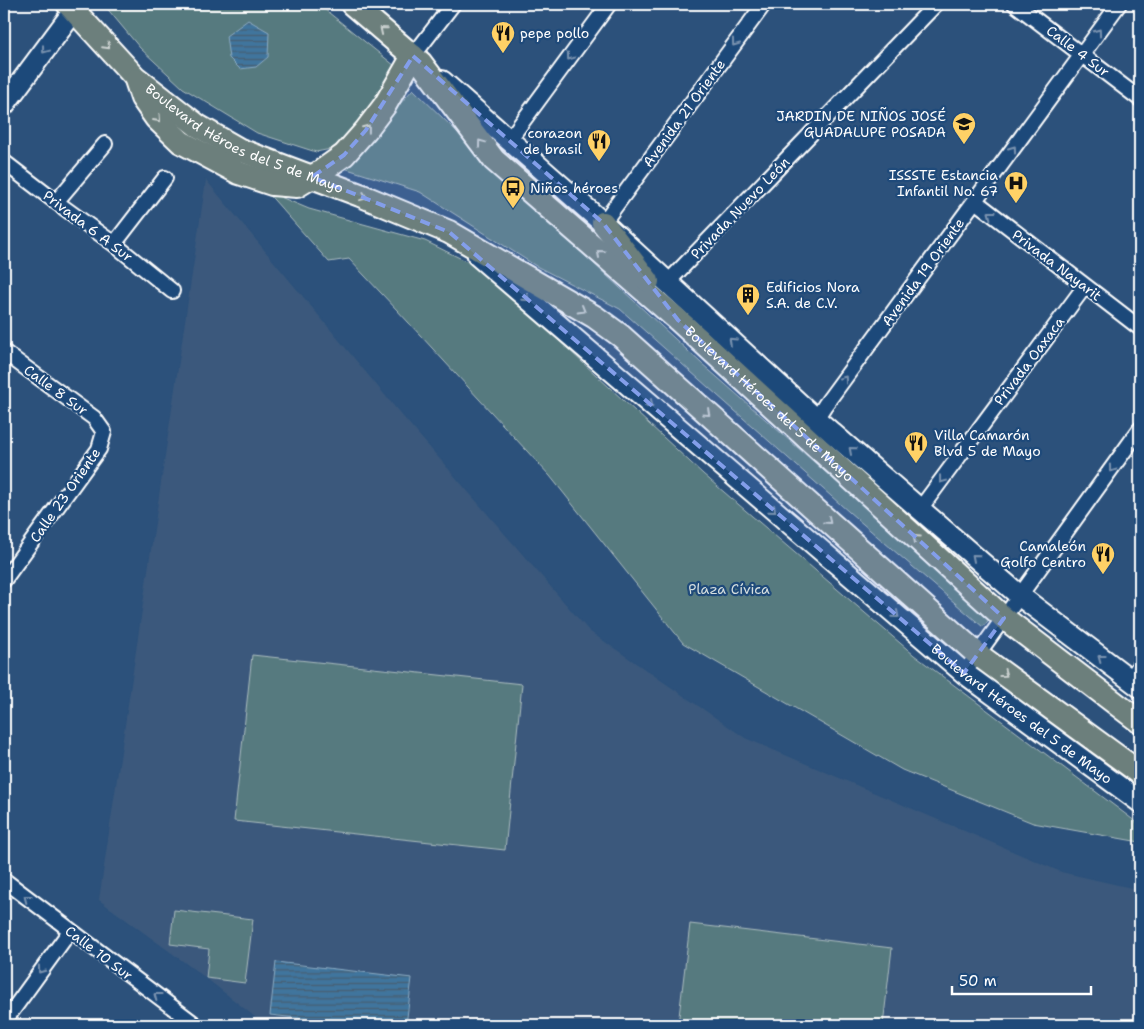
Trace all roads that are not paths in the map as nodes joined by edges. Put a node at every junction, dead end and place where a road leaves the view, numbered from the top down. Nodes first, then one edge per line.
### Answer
1 (352, 4) edge
2 (453, 4) edge
3 (609, 4) edge
4 (764, 4) edge
5 (936, 4) edge
6 (1015, 4) edge
7 (1119, 4) edge
8 (73, 6) edge
9 (1082, 54) junction
10 (417, 59) junction
11 (1140, 99) edge
12 (4, 105) edge
13 (509, 140) junction
14 (105, 144) dead end
15 (4, 162) edge
16 (312, 177) junction
17 (165, 178) dead end
18 (56, 202) junction
19 (975, 202) junction
20 (603, 223) junction
21 (450, 232) junction
22 (114, 244) junction
23 (668, 282) junction
24 (1085, 286) junction
25 (172, 291) dead end
26 (678, 320) junction
27 (1140, 328) edge
28 (4, 352) edge
29 (816, 419) junction
30 (1140, 429) edge
31 (104, 432) joint
32 (920, 509) junction
33 (4, 580) edge
34 (1020, 596) junction
35 (1004, 618) junction
36 (977, 654) junction
37 (964, 673) junction
38 (1137, 677) edge
39 (1140, 722) edge
40 (1140, 773) edge
41 (1140, 802) edge
42 (4, 880) edge
43 (70, 931) junction
44 (4, 1022) edge
45 (196, 1025) edge

10 -> 1 main road, Boulevard Héroes del 5 de Mayo
2 - 10 street
3 -> 13 street
4 -> 20 street, Avenida 21 Oriente
5 - 23 street, Privada Nuevo León
6 - 9 street, Calle 4 Sur
9 -> 7 street, Avenida 19 Oriente
8 -> 12 street
8 -> 16 main road, Boulevard Héroes del 5 de Mayo
9 - 11 street, Calle 4 Sur
19 -> 9 street, Avenida 19 Oriente
10 - 13 street, Boulevard Héroes del 5 de Mayo
16 -> 10 main road
26 -> 10 main road, Boulevard Héroes del 5 de Mayo
13 - 20 street, Boulevard Héroes del 5 de Mayo
14 - 18 street
15 - 18 street, Privada 6 A Sur
16 -> 21 main road, Boulevard Héroes del 5 de Mayo
17 - 22 street
18 - 22 street, Privada 6 A Sur
24 -> 19 street, Privada Nayarit
29 -> 19 street, Avenida 19 Oriente
20 - 23 street, Boulevard Héroes del 5 de Mayo
20 - 26 main road
21 -> 36 main road, Boulevard Héroes del 5 de Mayo
21 -> 37 street, Boulevard Héroes del 5 de Mayo
22 - 25 street, Privada 6 A Sur
29 -> 23 street, Boulevard Héroes del 5 de Mayo
24 - 27 street, Privada Nayarit
24 -> 32 street, Privada Oaxaca
35 -> 26 main road, Boulevard Héroes del 5 de Mayo
28 - 31 street, Calle 8 Sur
32 -> 29 street, Boulevard Héroes del 5 de Mayo
30 -> 34 street
31 - 33 street, Calle 23 Oriente
34 -> 32 street, Boulevard Héroes del 5 de Mayo
34 - 35 street
38 -> 34 street, Boulevard Héroes del 5 de Mayo
35 - 36 street
35 - 39 main road, Boulevard Héroes del 5 de Mayo
36 - 37 street
36 -> 40 main road, Boulevard Héroes del 5 de Mayo
37 - 41 street, Boulevard Héroes del 5 de Mayo
43 -> 42 street, Calle 10 Sur
43 -> 44 street
45 -> 43 street, Calle 10 Sur

